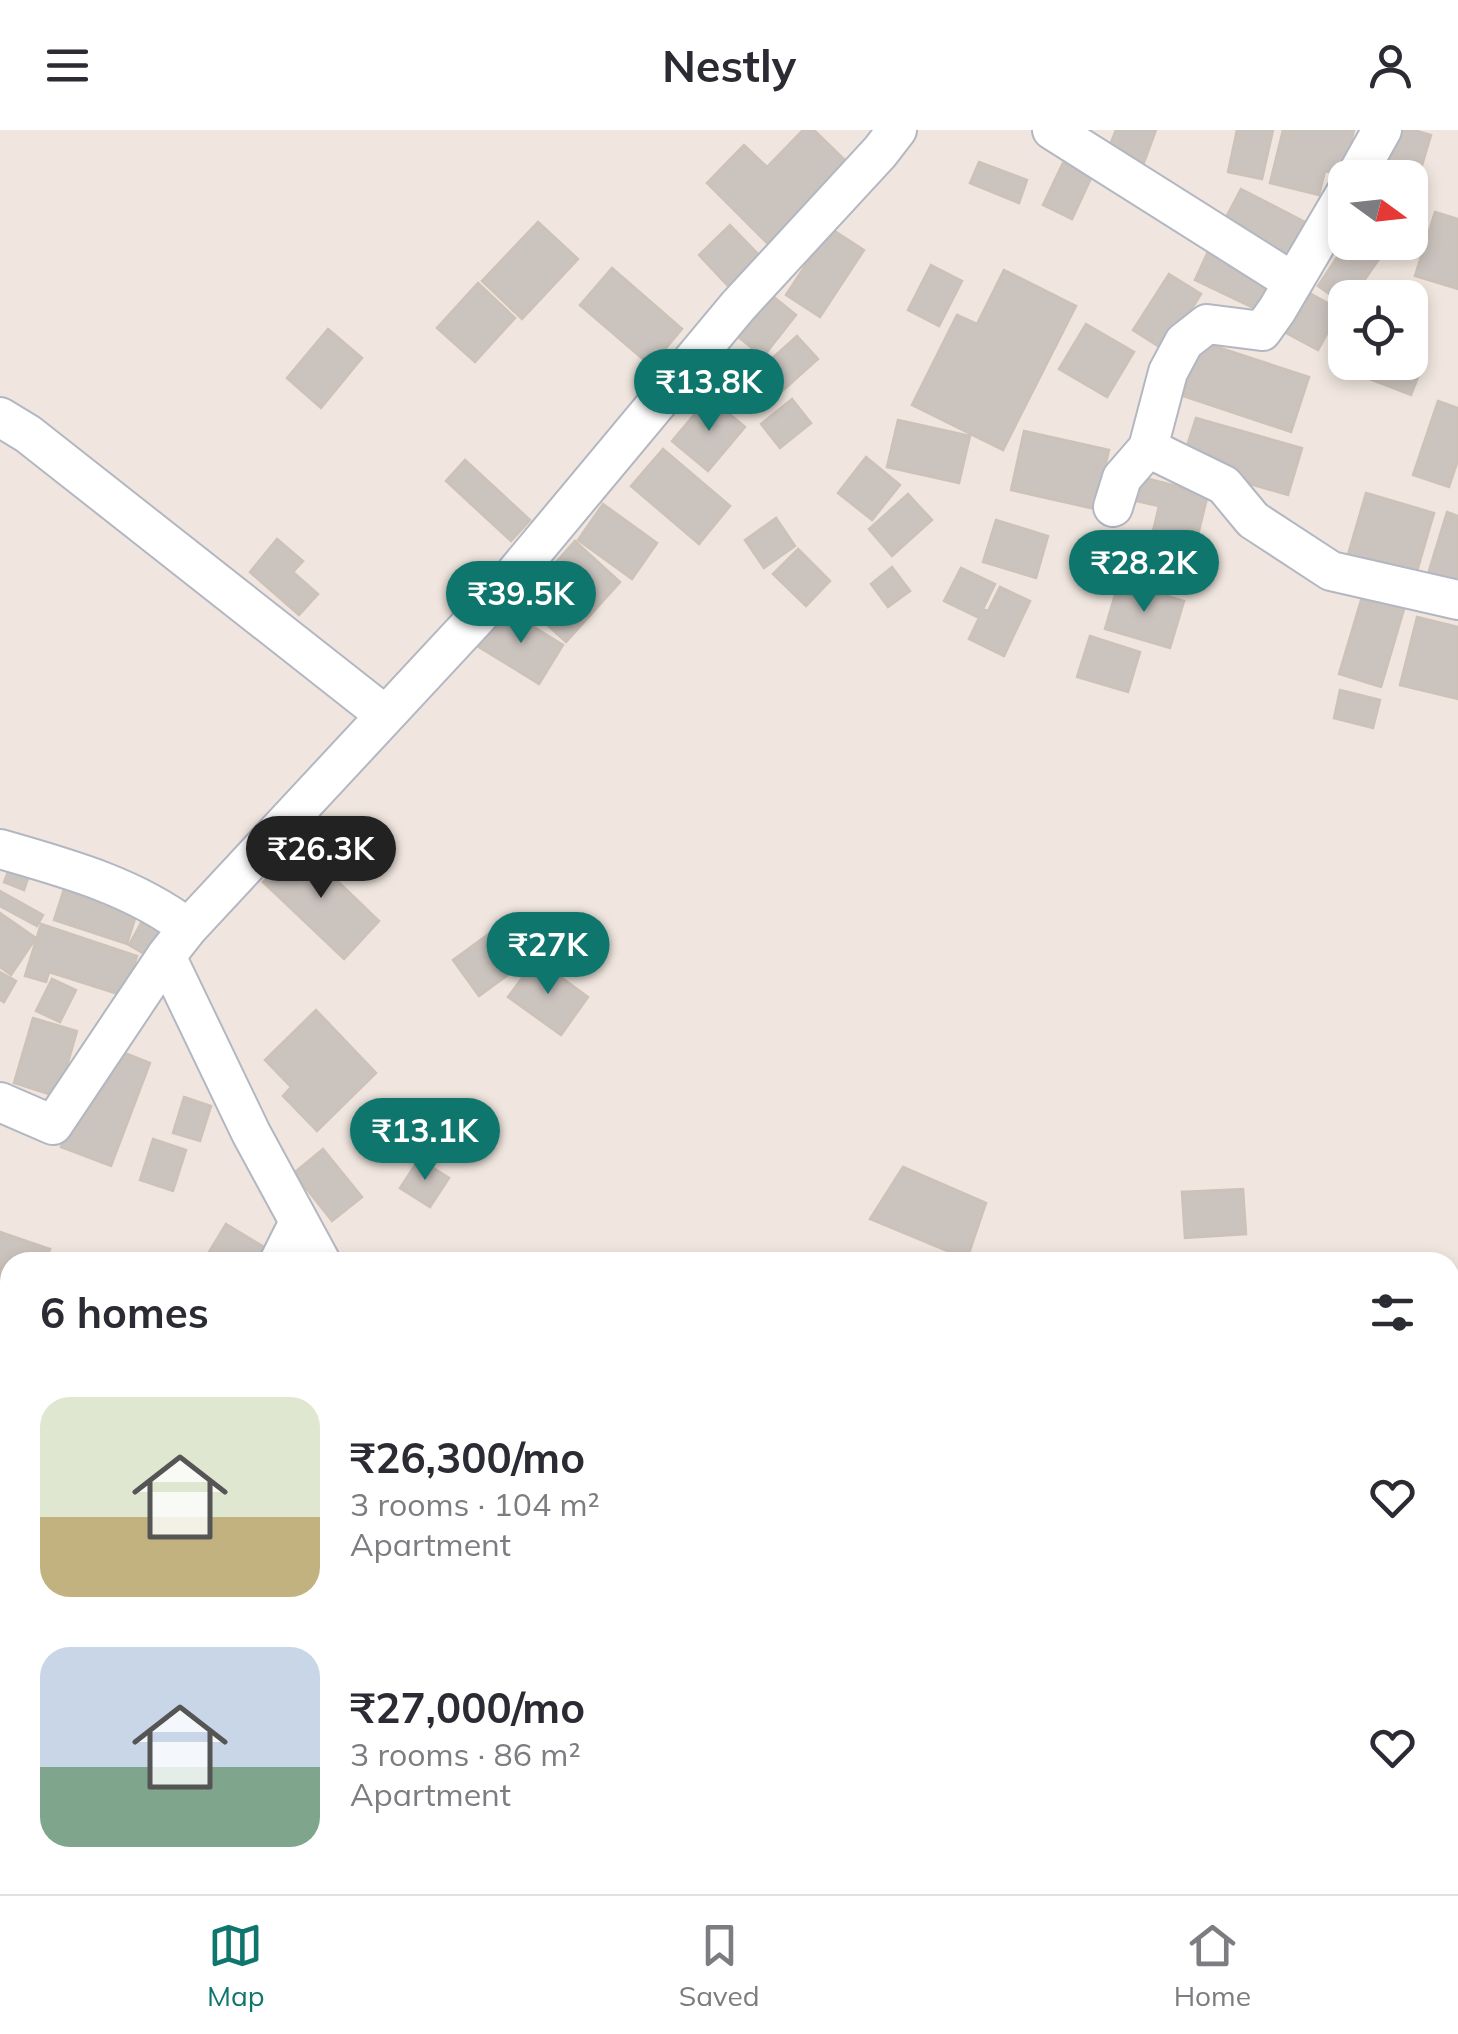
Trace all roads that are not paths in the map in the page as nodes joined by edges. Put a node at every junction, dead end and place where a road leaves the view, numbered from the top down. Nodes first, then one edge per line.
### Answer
1 (898, 130) edge
2 (1052, 130) edge
3 (1382, 130) edge
4 (1364, 160) edge
5 (1328, 223) edge
6 (1294, 282) junction
7 (0, 417) edge
8 (1148, 448) junction
9 (1113, 508) dead end
10 (1458, 600) edge
11 (385, 715) junction
12 (0, 849) edge
13 (177, 942) junction
14 (0, 1102) edge
15 (299, 1222) junction
16 (284, 1252) edge
17 (316, 1252) edge

1 - 11 street
2 - 6 street
3 - 4 street
5 - 6 street
6 - 8 street
7 - 11 street
8 - 9 street
8 - 10 street
11 - 13 street
12 - 13 street
13 - 14 street
13 - 15 street
15 - 16 street
15 - 17 street

